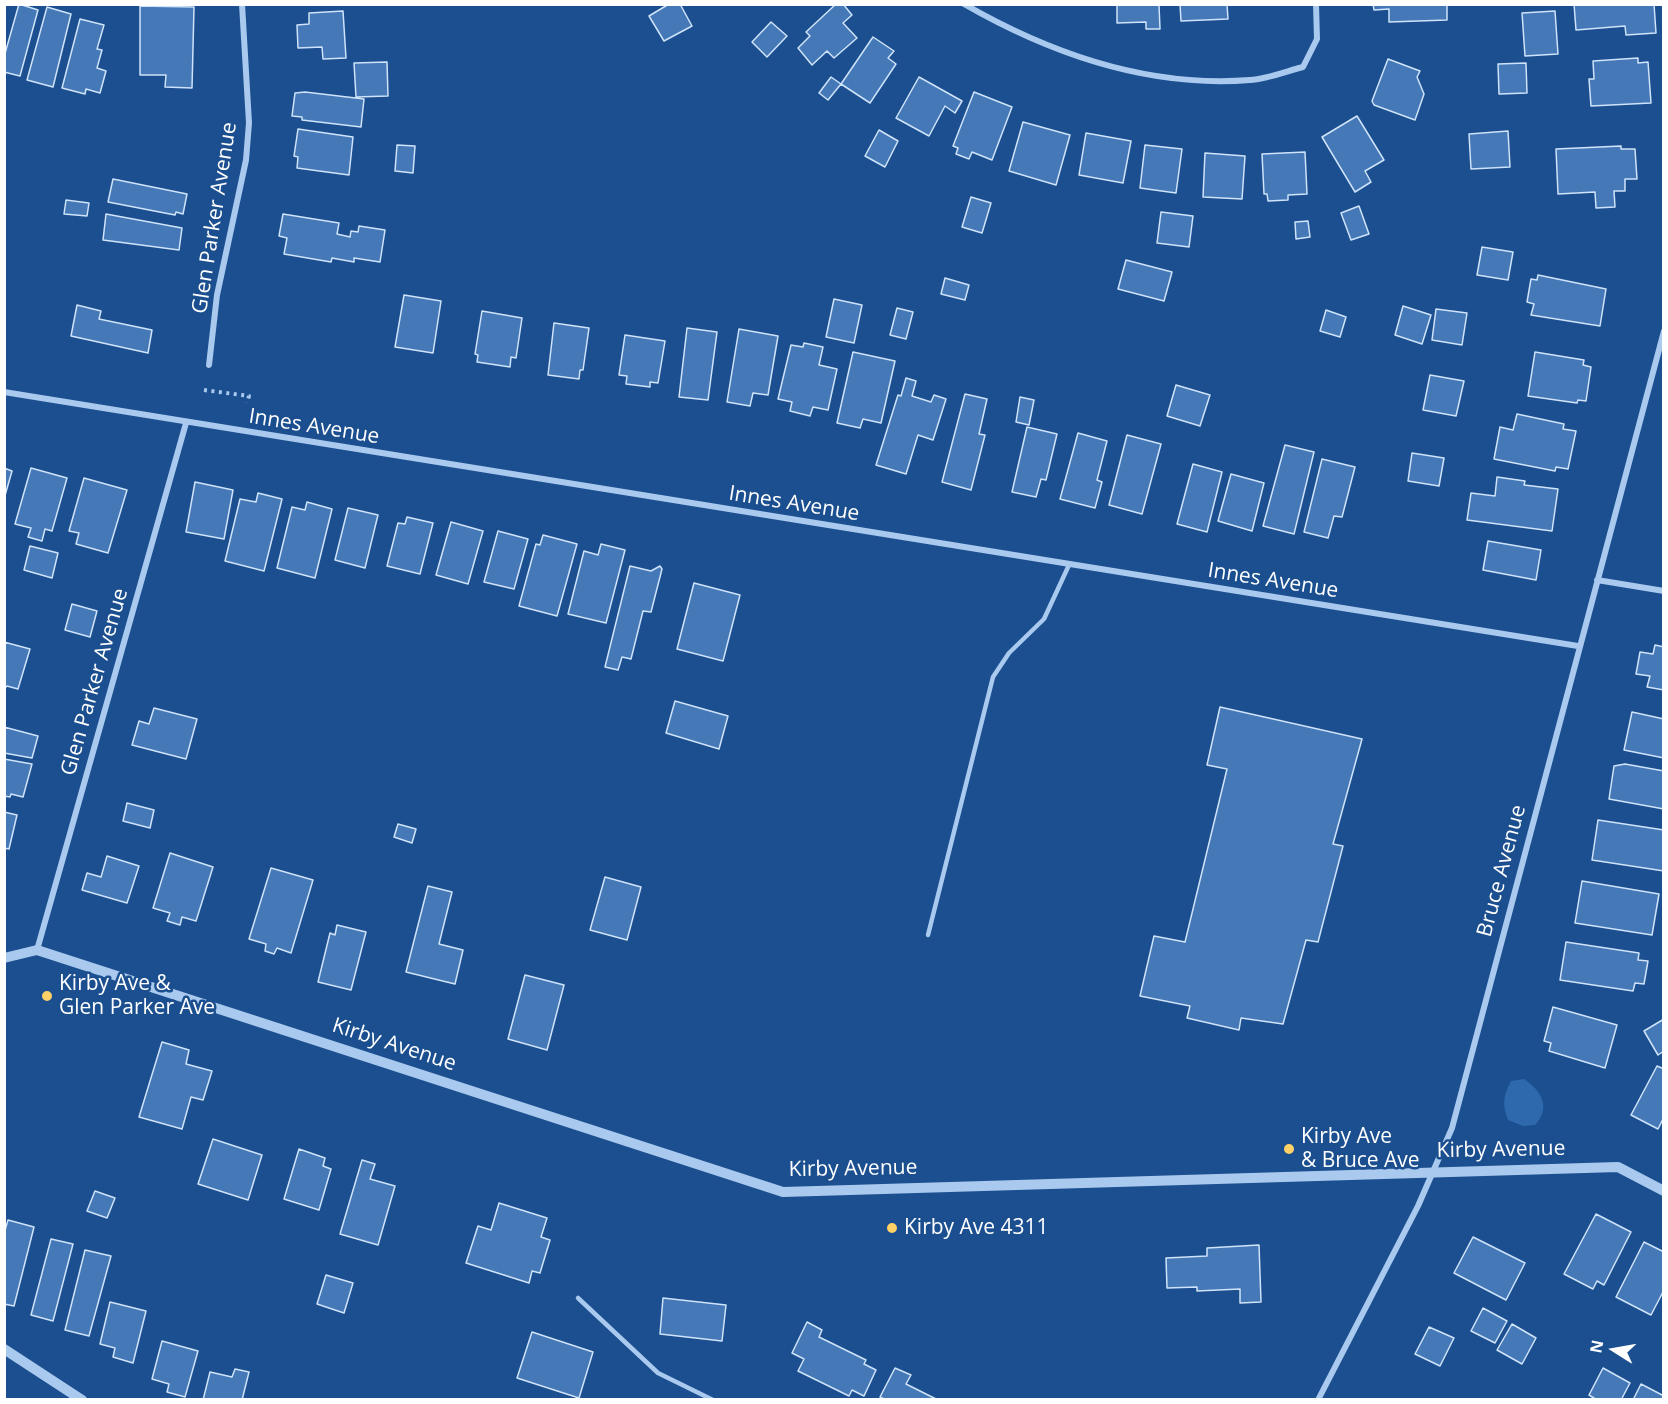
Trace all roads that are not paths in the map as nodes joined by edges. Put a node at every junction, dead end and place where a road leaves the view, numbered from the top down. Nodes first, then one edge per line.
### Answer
1 (242, 4) edge
2 (963, 4) edge
3 (1316, 4) edge
4 (1664, 331) edge
5 (209, 365) dead end
6 (4, 392) edge
7 (186, 423) junction
8 (1069, 565) junction
9 (1598, 580) junction
10 (1664, 591) edge
11 (1578, 646) junction
12 (928, 935) dead end
13 (37, 950) junction
14 (4, 958) edge
15 (1434, 1171) junction
16 (1664, 1191) edge
17 (578, 1298) dead end
18 (4, 1349) edge
19 (82, 1400) edge
20 (713, 1400) edge
21 (1318, 1400) edge

1 - 5 street, Glen Parker Avenue
2 - 3 street
4 - 9 street, Bruce Avenue
6 - 7 street, Innes Avenue
7 - 8 street, Innes Avenue
7 - 13 street, Glen Parker Avenue
8 - 11 street, Innes Avenue
8 - 12 lane
9 - 10 street
9 - 11 street, Bruce Avenue
11 - 15 street, Bruce Avenue
13 - 14 street
13 - 15 street, Kirby Avenue
15 - 16 street, Kirby Avenue
15 - 21 street, Bruce Avenue
17 - 20 lane
18 - 19 street

